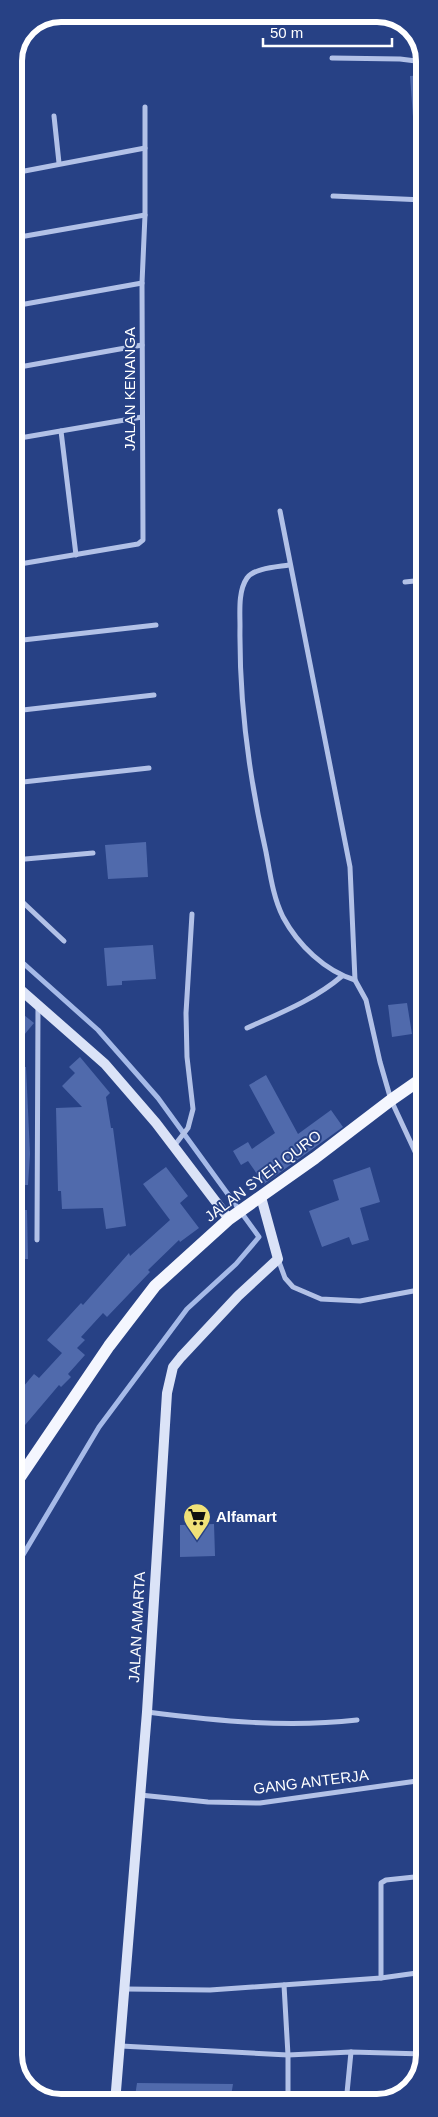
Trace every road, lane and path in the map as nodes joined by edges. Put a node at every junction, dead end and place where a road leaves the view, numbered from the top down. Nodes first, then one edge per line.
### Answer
1 (332, 58) dead end
2 (415, 61) edge
3 (146, 106) dead end
4 (54, 116) dead end
5 (145, 148) junction
6 (59, 164) junction
7 (22, 171) edge
8 (333, 196) dead end
9 (415, 200) edge
10 (145, 215) junction
11 (22, 237) edge
12 (142, 284) junction
13 (22, 305) edge
14 (142, 345) junction
15 (22, 367) edge
16 (142, 417) junction
17 (61, 432) junction
18 (22, 439) edge
19 (280, 510) dead end
20 (76, 555) junction
21 (22, 564) edge
22 (289, 565) junction
23 (415, 581) edge
24 (405, 582) dead end
25 (156, 625) dead end
26 (22, 640) edge
27 (154, 695) dead end
28 (22, 710) edge
29 (149, 768) dead end
30 (22, 782) edge
31 (93, 853) dead end
32 (22, 859) edge
33 (22, 901) edge
34 (192, 914) dead end
35 (64, 941) dead end
36 (342, 976) junction
37 (356, 980) junction
38 (22, 992) edge
39 (38, 1006) junction
40 (247, 1028) dead end
41 (416, 1083) edge
42 (391, 1100) junction
43 (177, 1143) junction
44 (416, 1153) edge
45 (257, 1199) junction
46 (231, 1218) junction
47 (37, 1240) dead end
48 (278, 1259) junction
49 (416, 1291) edge
50 (23, 1473) edge
51 (147, 1712) junction
52 (357, 1720) dead end
53 (416, 1781) edge
54 (140, 1795) junction
55 (416, 1877) edge
56 (416, 1973) edge
57 (382, 1978) junction
58 (284, 1985) junction
59 (126, 1989) junction
60 (121, 2046) junction
61 (351, 2052) junction
62 (416, 2054) edge
63 (288, 2055) junction
64 (117, 2094) edge
65 (288, 2094) edge
66 (347, 2094) edge

1 - 2 street
3 - 5 street, JALAN KENANGA
4 - 6 street
5 - 6 street
5 - 10 street, JALAN KENANGA
6 - 7 street
8 - 9 street
10 - 11 street
10 - 12 street, JALAN KENANGA
12 - 13 street
12 - 14 street, JALAN KENANGA
14 - 15 street
14 - 16 street, JALAN KENANGA
16 - 17 street
16 - 20 street, JALAN KENANGA
17 - 18 street
17 - 20 street
19 - 22 street
20 - 21 street, JALAN KENANGA
22 - 36 street
22 - 37 street
23 - 24 street
25 - 26 street
27 - 28 street
29 - 30 street
31 - 32 street
33 - 35 street
34 - 43 street
36 - 37 street
36 - 40 street
37 - 42 street
38 - 39 street
39 - 43 street
39 - 47 street
41 - 42 main road, JALAN SYEH QURO
42 - 44 street
42 - 45 main road, JALAN SYEH QURO
43 - 46 street
45 - 46 main road, JALAN SYEH QURO
45 - 48 street
46 - 50 main road, JALAN SYEH QURO
48 - 49 street
48 - 51 street, JALAN AMARTA
51 - 52 street
51 - 54 street, JALAN AMARTA
53 - 54 street, GANG ANTERJA
54 - 59 street, JALAN AMARTA
55 - 57 street
56 - 57 street
57 - 58 street
58 - 59 street
58 - 63 street
59 - 60 street, JALAN AMARTA
60 - 63 street
60 - 64 street, JALAN AMARTA
61 - 62 street
61 - 63 street
61 - 66 street
63 - 65 street

